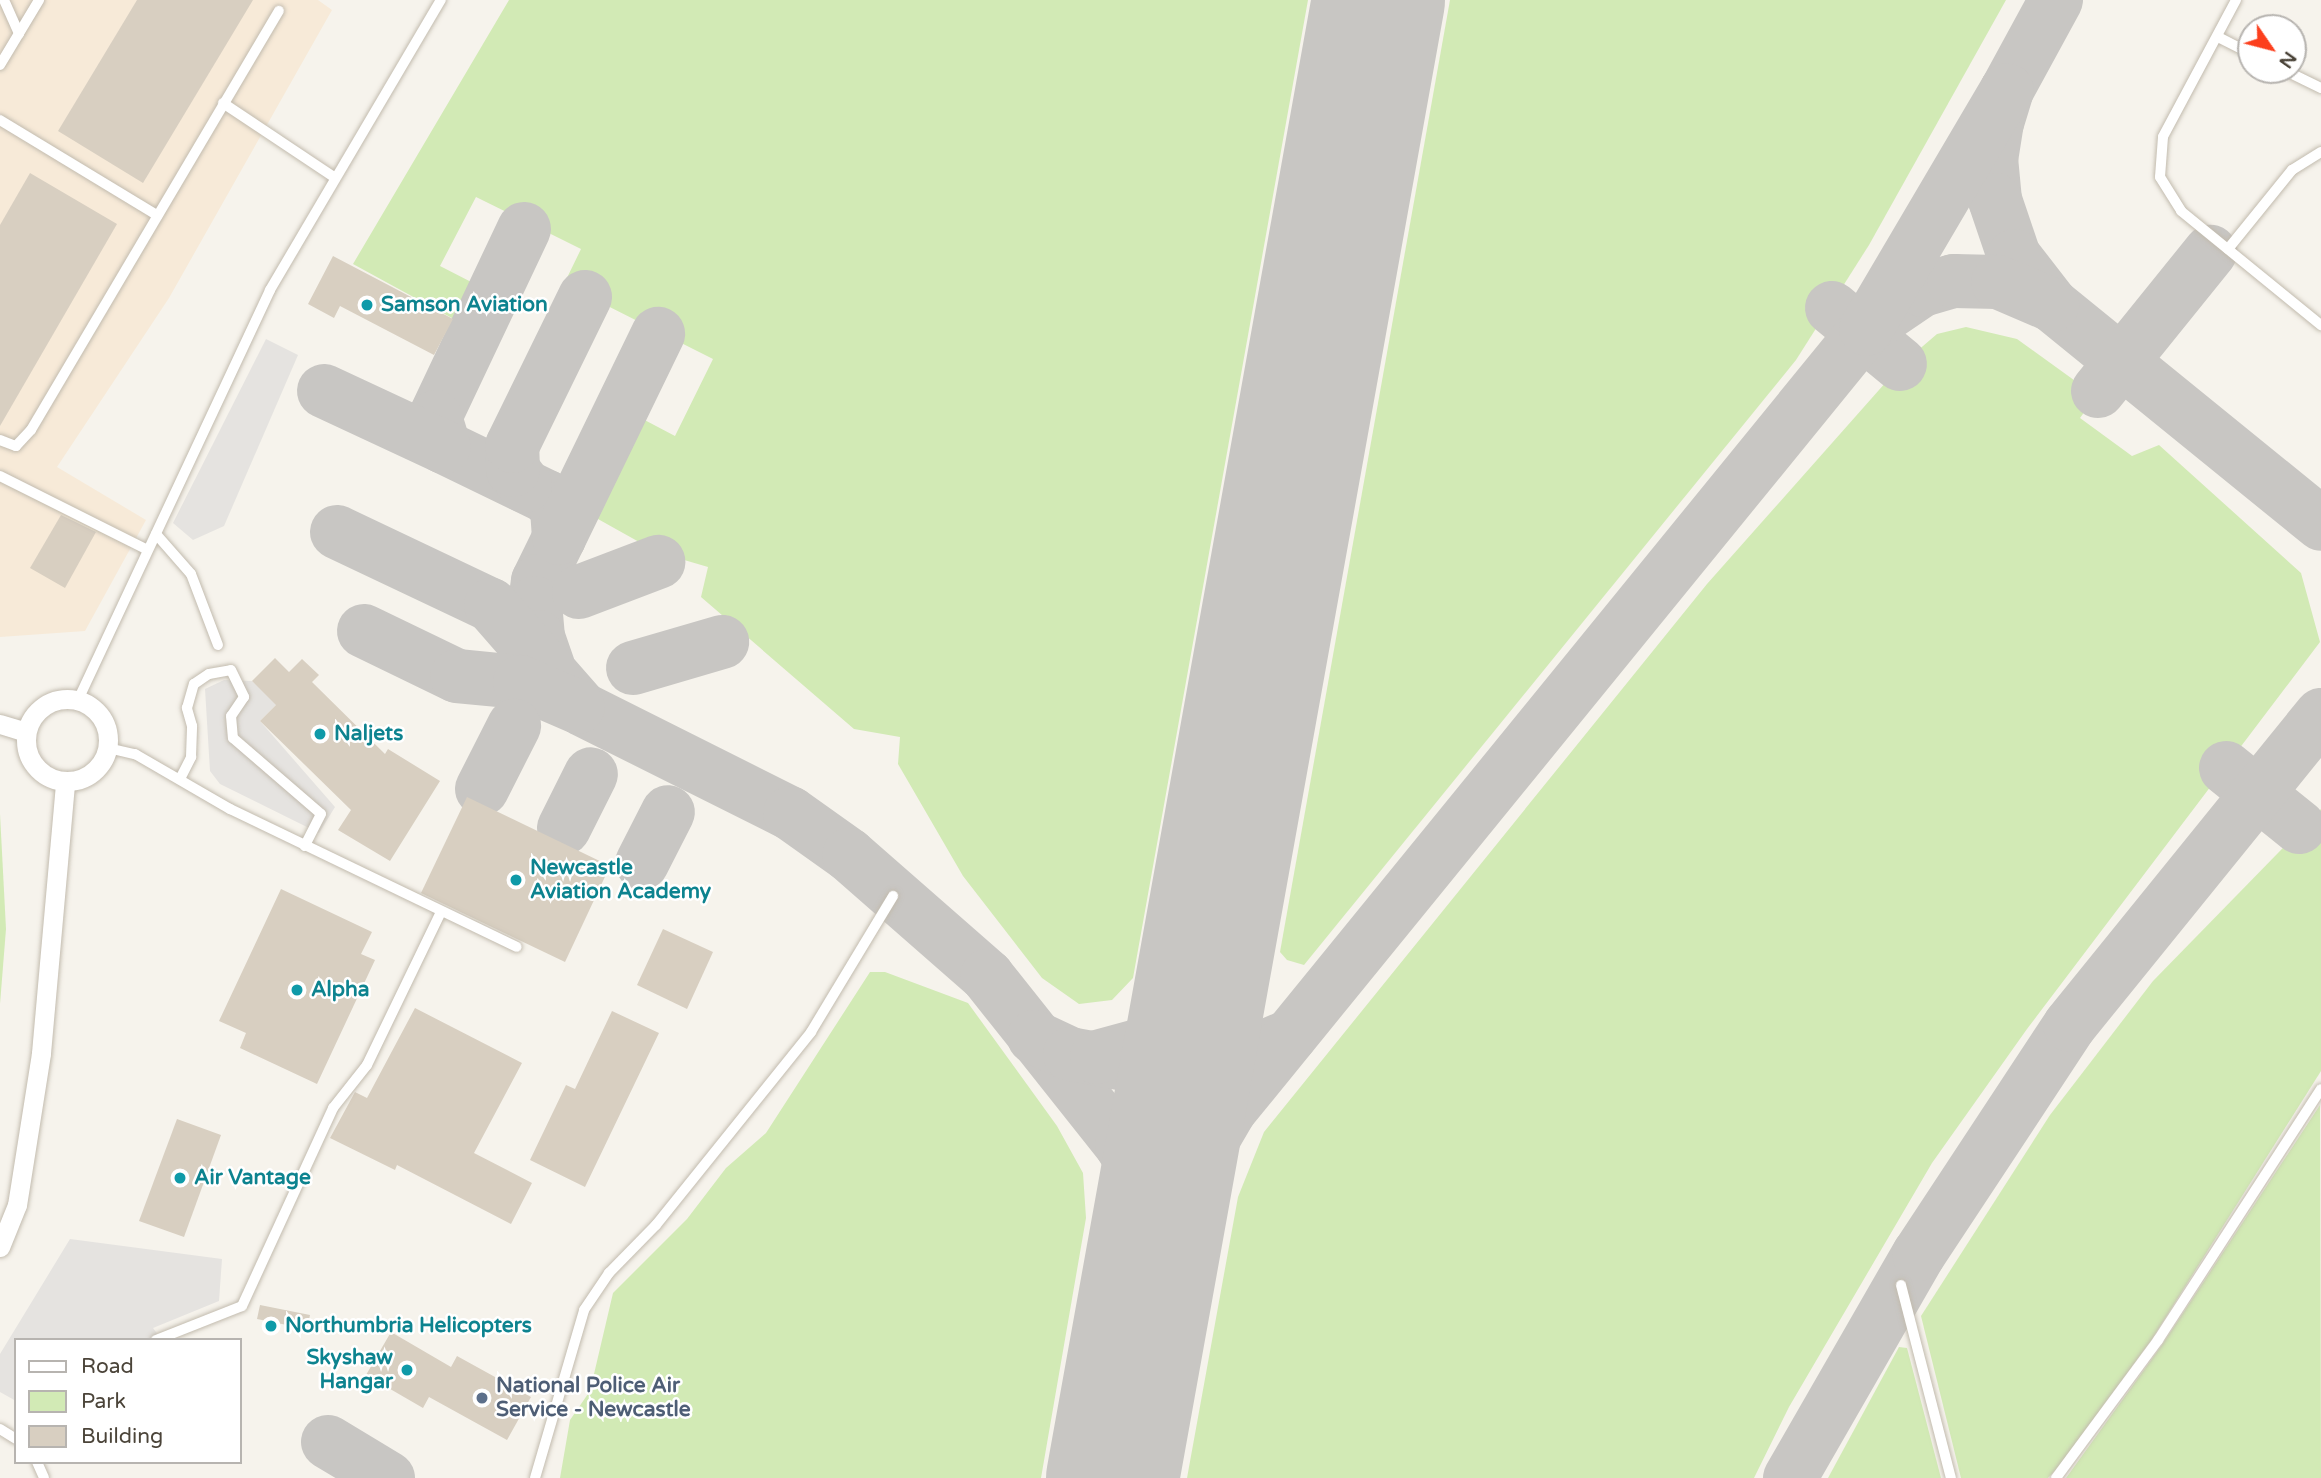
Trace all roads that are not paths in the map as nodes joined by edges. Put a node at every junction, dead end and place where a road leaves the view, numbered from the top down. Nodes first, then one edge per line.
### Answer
1 (4, 0) edge
2 (39, 0) edge
3 (441, 0) edge
4 (2236, 0) edge
5 (279, 11) dead end
6 (19, 34) junction
7 (2220, 38) junction
8 (2237, 47) edge
9 (0, 65) edge
10 (223, 103) junction
11 (0, 120) edge
12 (2321, 152) edge
13 (334, 177) junction
14 (157, 215) junction
15 (2228, 249) junction
16 (2321, 325) edge
17 (0, 440) edge
18 (0, 476) edge
19 (156, 534) junction
20 (148, 550) junction
21 (218, 645) dead end
22 (78, 700) junction
23 (0, 724) edge
24 (26, 732) junction
25 (108, 748) junction
26 (180, 779) junction
27 (65, 782) junction
28 (305, 846) junction
29 (894, 896) dead end
30 (441, 912) junction
31 (517, 947) dead end
32 (2321, 1089) edge
33 (0, 1247) edge
34 (1901, 1285) dead end
35 (161, 1338) edge
36 (535, 1478) edge
37 (1951, 1478) edge
38 (2056, 1478) edge

1 - 6 lane
2 - 6 lane
3 - 13 lane
4 - 7 lane
5 - 10 lane
6 - 9 lane
7 - 8 lane
7 - 15 lane
10 - 13 lane
10 - 14 lane
11 - 14 lane
12 - 15 lane
13 - 19 lane
14 - 17 lane
15 - 16 lane
18 - 20 lane
19 - 20 lane
19 - 21 lane
20 - 22 lane
22 - 24 street
22 - 25 street
23 - 24 street
24 - 27 street
25 - 26 lane
25 - 27 street
26 - 28 lane
26 - 28 lane
27 - 33 street
28 - 30 lane
29 - 36 lane
30 - 31 lane
30 - 35 lane
32 - 38 lane
34 - 37 lane

